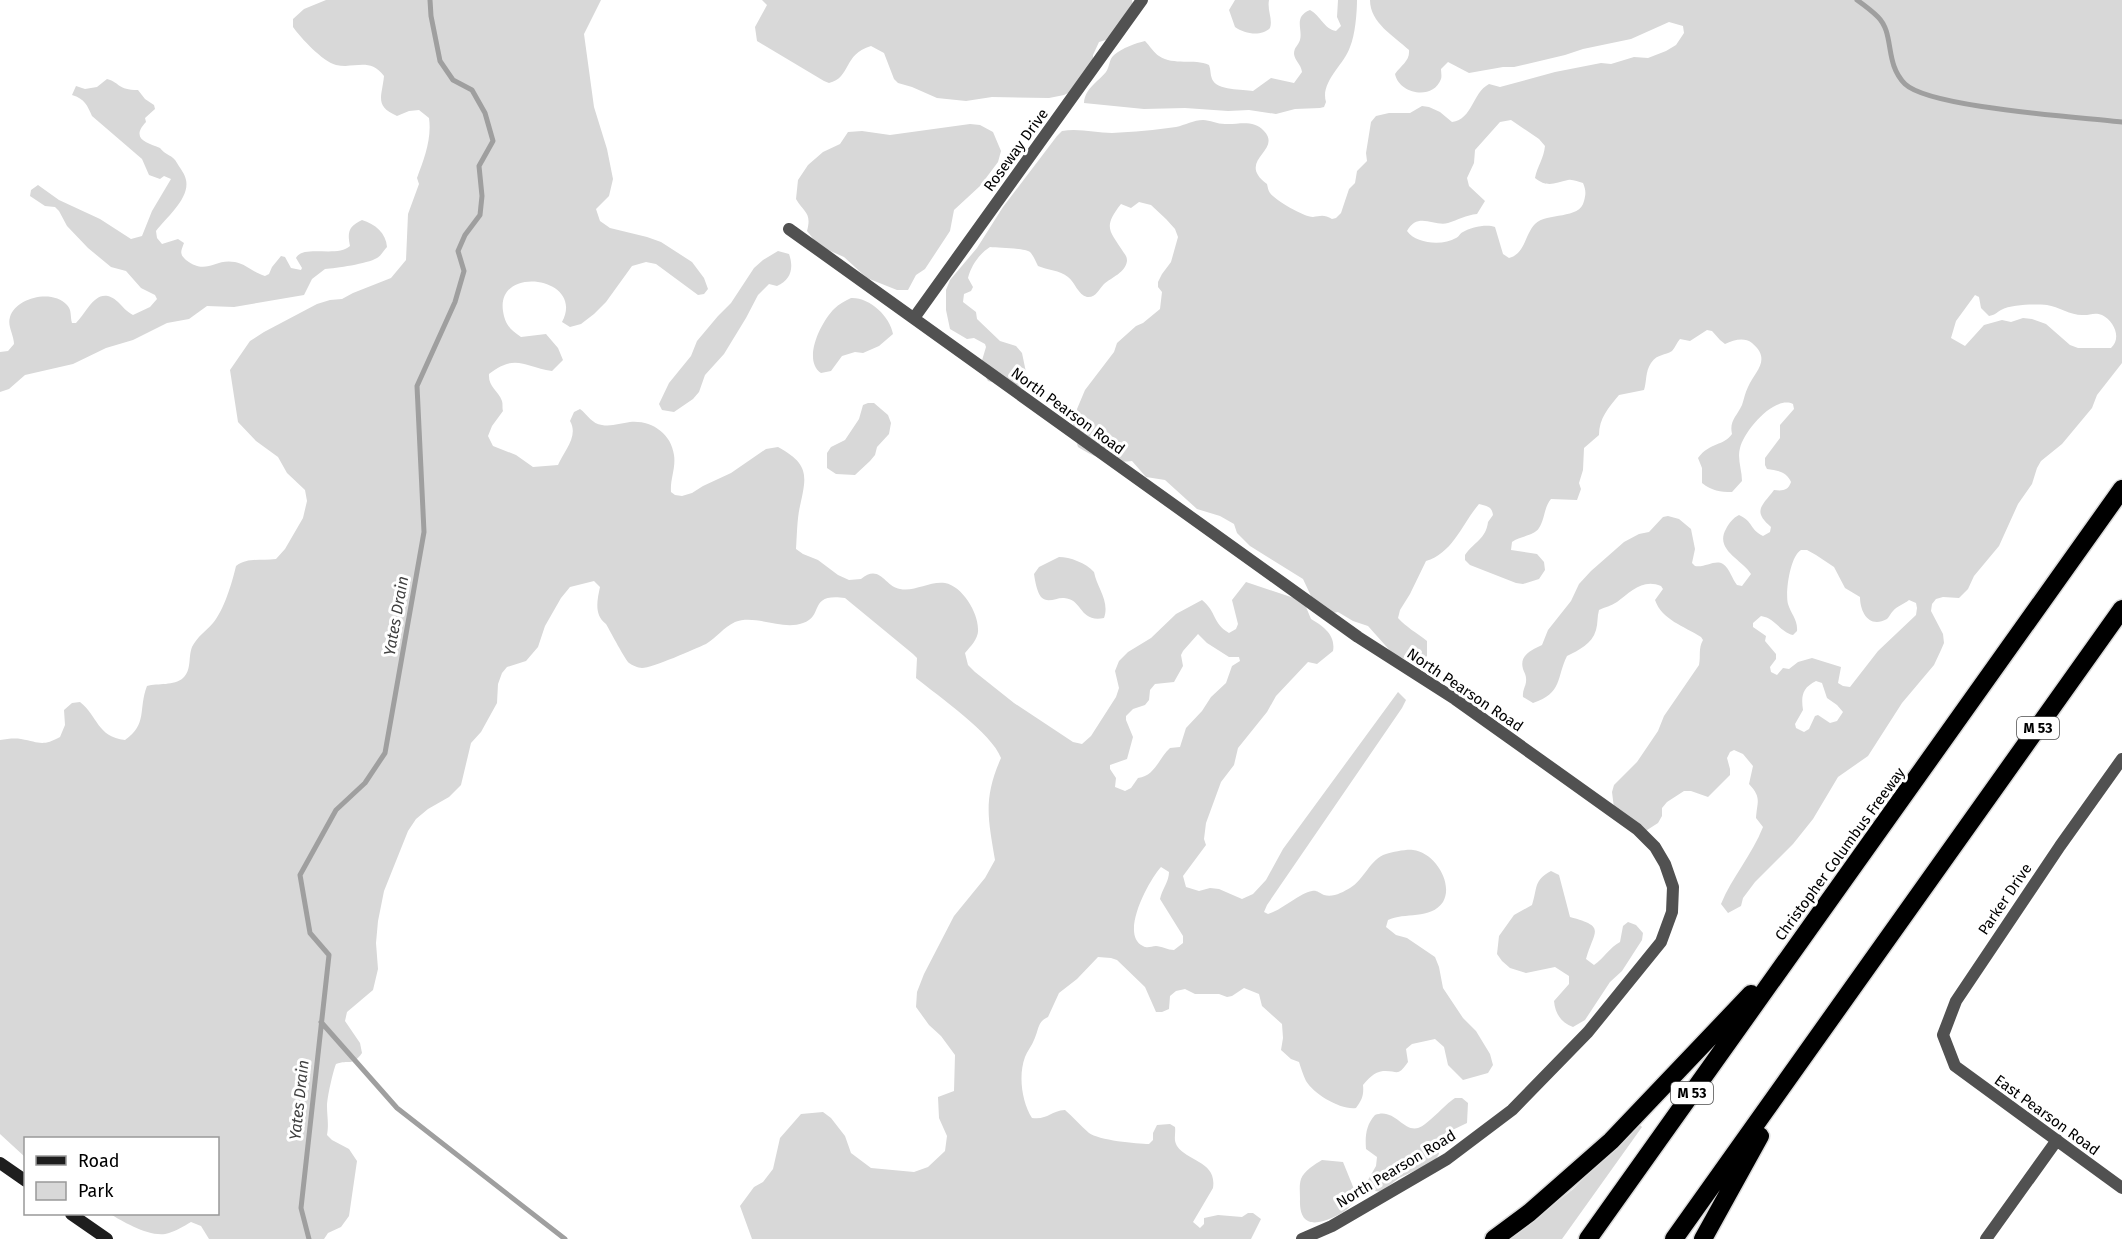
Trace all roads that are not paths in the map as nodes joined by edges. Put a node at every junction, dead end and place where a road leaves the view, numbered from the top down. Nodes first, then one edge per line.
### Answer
1 (1142, 0) edge
2 (789, 229) dead end
3 (914, 318) junction
4 (2122, 489) edge
5 (2122, 609) edge
6 (2122, 759) edge
7 (1795, 947) junction
8 (1804, 1056) junction
9 (1955, 1066) joint
10 (2057, 1140) junction
11 (0, 1163) edge
12 (24, 1180) edge
13 (2122, 1188) edge
14 (72, 1215) edge
15 (106, 1239) edge
16 (1302, 1239) edge
17 (1494, 1239) edge
18 (1588, 1239) edge
19 (1674, 1239) edge
20 (1703, 1239) edge
21 (1986, 1239) edge

1 - 3 street, Roseway Drive
2 - 3 street, North Pearson Road
3 - 16 street, North Pearson Road
4 - 7 highway, Christopher Columbus Freeway / M 53
5 - 8 highway, M 53
6 - 9 street, Parker Drive
7 - 17 highway
7 - 18 highway, Christopher Columbus Freeway / M 53
8 - 19 highway, M 53
8 - 20 highway
9 - 10 street, East Pearson Road
10 - 13 street, East Pearson Road
10 - 21 street
11 - 12 main road
14 - 15 main road

